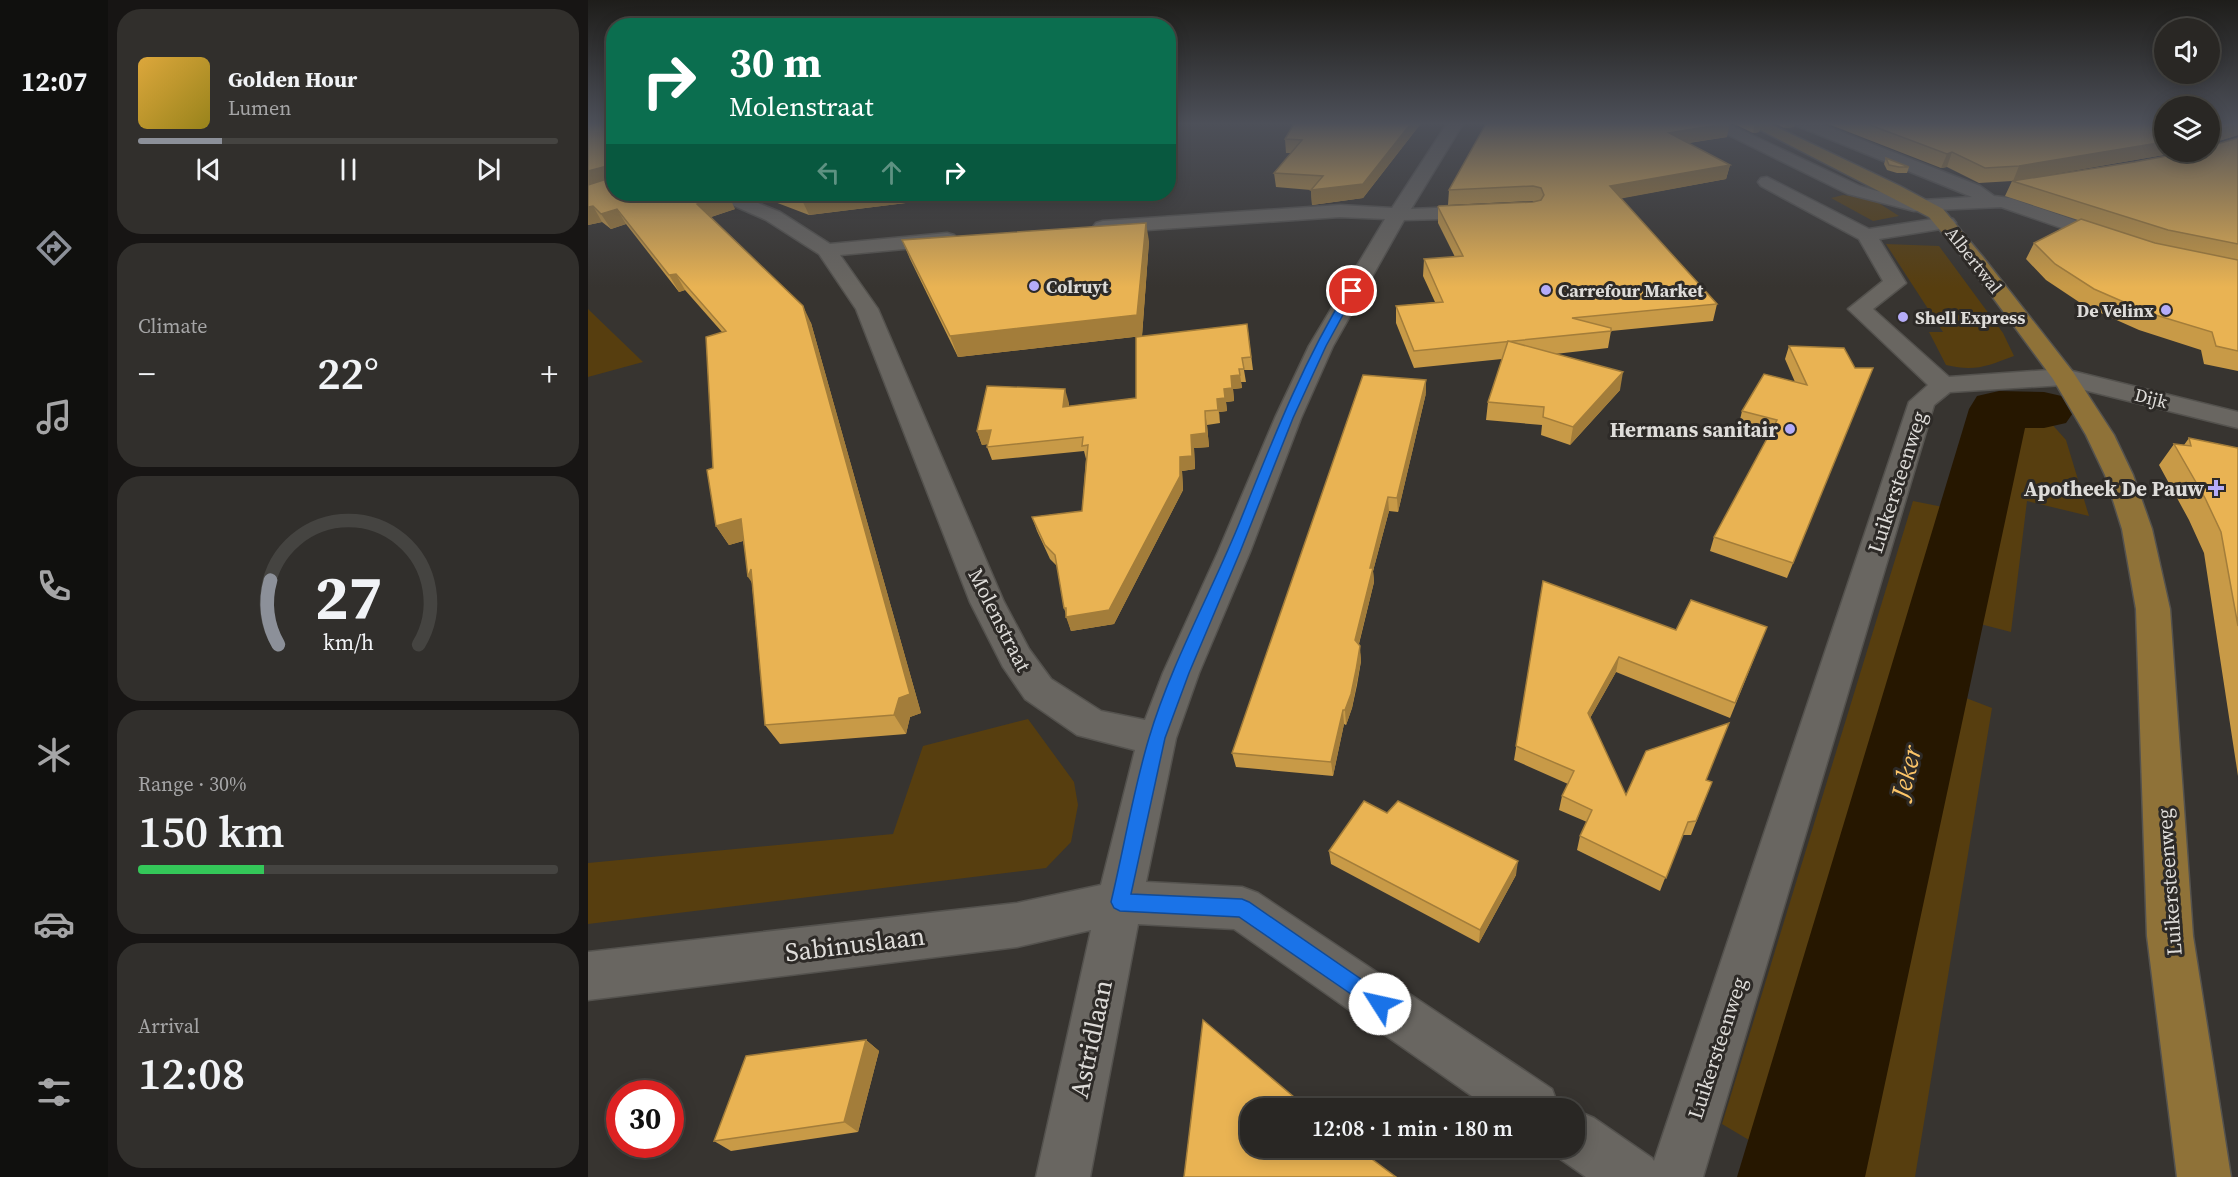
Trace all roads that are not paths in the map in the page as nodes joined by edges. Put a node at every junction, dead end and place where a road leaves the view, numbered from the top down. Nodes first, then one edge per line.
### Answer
1 (1422, 177) edge
2 (1826, 177) edge
3 (1867, 177) edge
4 (1937, 177) edge
5 (1767, 182) dead end
6 (2013, 188) edge
7 (1894, 190) junction
8 (1981, 195) junction
9 (738, 201) edge
10 (1923, 206) junction
11 (1496, 211) edge
12 (1399, 214) junction
13 (1946, 223) junction
14 (1088, 228) edge
15 (1866, 235) junction
16 (971, 237) edge
17 (2133, 246) edge
18 (826, 250) junction
19 (1943, 385) junction
20 (2072, 390) junction
21 (2238, 420) edge
22 (1157, 738) junction
23 (1120, 902) junction
24 (588, 976) edge
25 (1518, 1098) edge
26 (1585, 1144) edge
27 (1063, 1177) edge
28 (1633, 1177) edge
29 (1676, 1177) edge
30 (2204, 1177) edge

1 - 12 street
2 - 10 street, Albertwal
3 - 7 main road, Albertwal
4 - 8 street
5 - 15 street
6 - 8 street
7 - 8 street
7 - 10 main road, Albertwal
8 - 10 street
8 - 17 street
9 - 18 street, Molenstraat
10 - 13 main road, Albertwal
11 - 12 street
12 - 14 street
12 - 22 street
13 - 15 street
13 - 20 main road, Albertwal
15 - 19 street
16 - 18 street
18 - 22 street, Molenstraat
19 - 20 street
19 - 29 street, Luikersteenweg
20 - 21 street, Dijk
20 - 30 main road, Luikersteenweg
22 - 23 street
23 - 24 street, Sabinuslaan
23 - 25 street
23 - 27 street, Astridlaan
26 - 28 street

